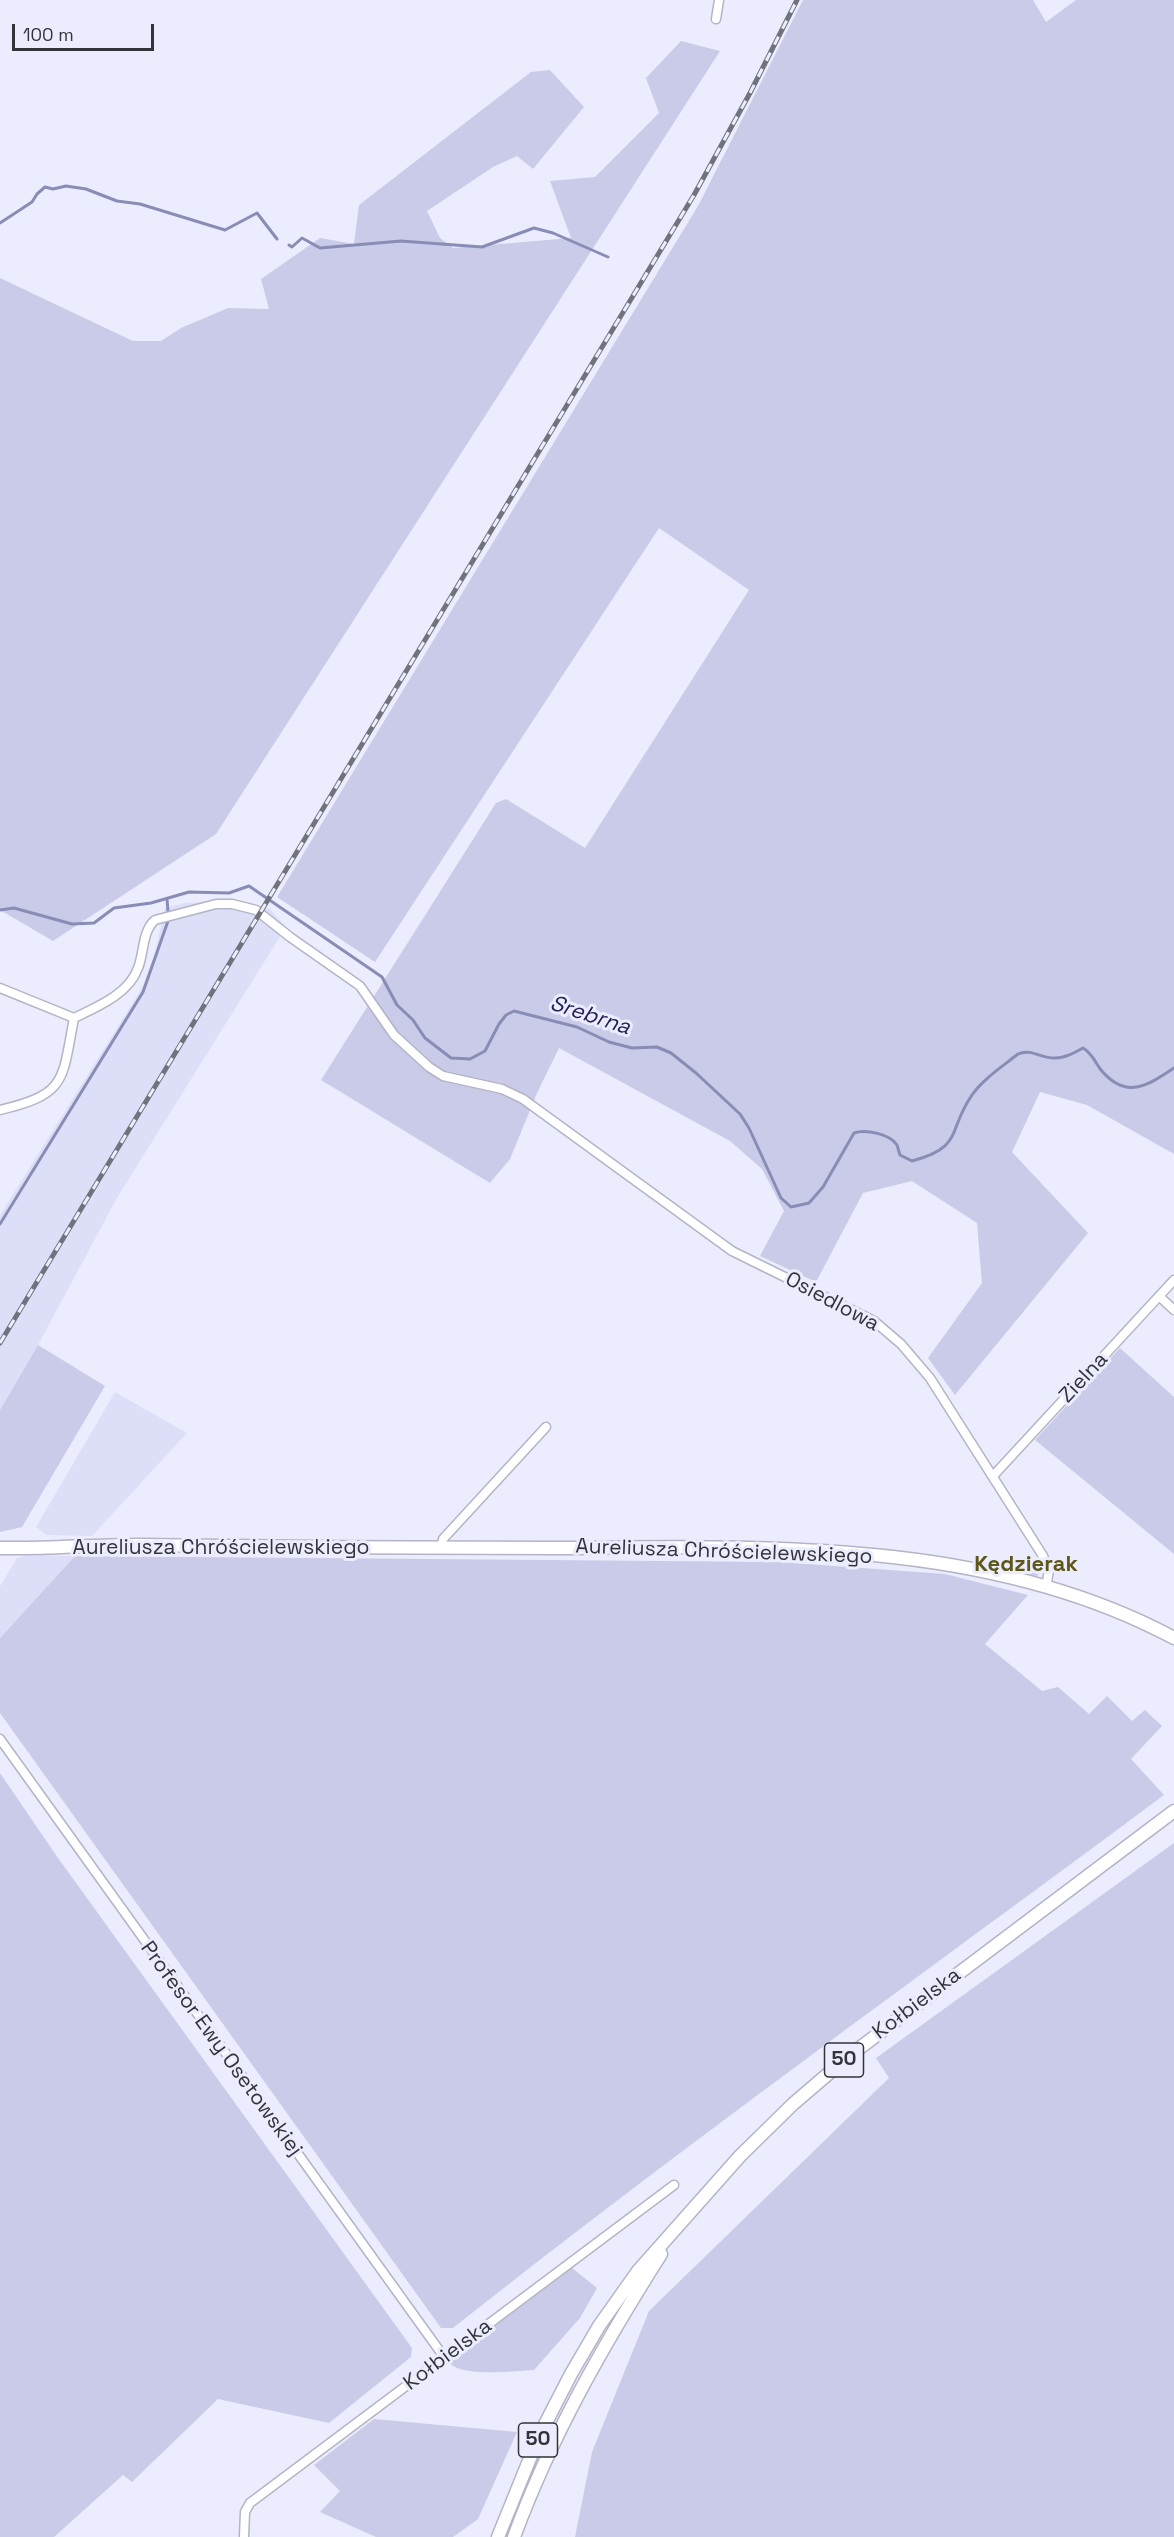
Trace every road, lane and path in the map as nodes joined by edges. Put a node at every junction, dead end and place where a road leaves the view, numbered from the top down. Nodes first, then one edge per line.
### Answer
1 (719, 0) edge
2 (716, 19) dead end
3 (0, 988) edge
4 (74, 1018) junction
5 (0, 1110) edge
6 (1174, 1280) edge
7 (1159, 1296) junction
8 (1174, 1310) edge
9 (546, 1427) dead end
10 (993, 1476) junction
11 (0, 1548) edge
12 (441, 1549) junction
13 (1046, 1588) junction
14 (1174, 1638) edge
15 (0, 1738) edge
16 (1174, 1811) edge
17 (674, 2185) dead end
18 (682, 2223) junction
19 (444, 2357) junction
20 (244, 2537) edge
21 (498, 2537) edge
22 (514, 2537) edge

1 - 2 street
3 - 4 street
4 - 5 street
4 - 10 street, Osiedlowa
6 - 7 street, Zielna
7 - 8 street
7 - 10 street, Zielna
9 - 12 street
10 - 13 street, Osiedlowa
11 - 12 main road, Aureliusza Chróścielewskiego
12 - 13 main road, Aureliusza Chróścielewskiego
13 - 14 main road, Aureliusza Chróścielewskiego
15 - 19 street, Profesor Ewy Osetowskiej
16 - 18 main road, Kołbielska / 50
17 - 19 street, Kołbielska
18 - 21 main road, 50
18 - 22 main road, 50
19 - 20 street, Kołbielska

